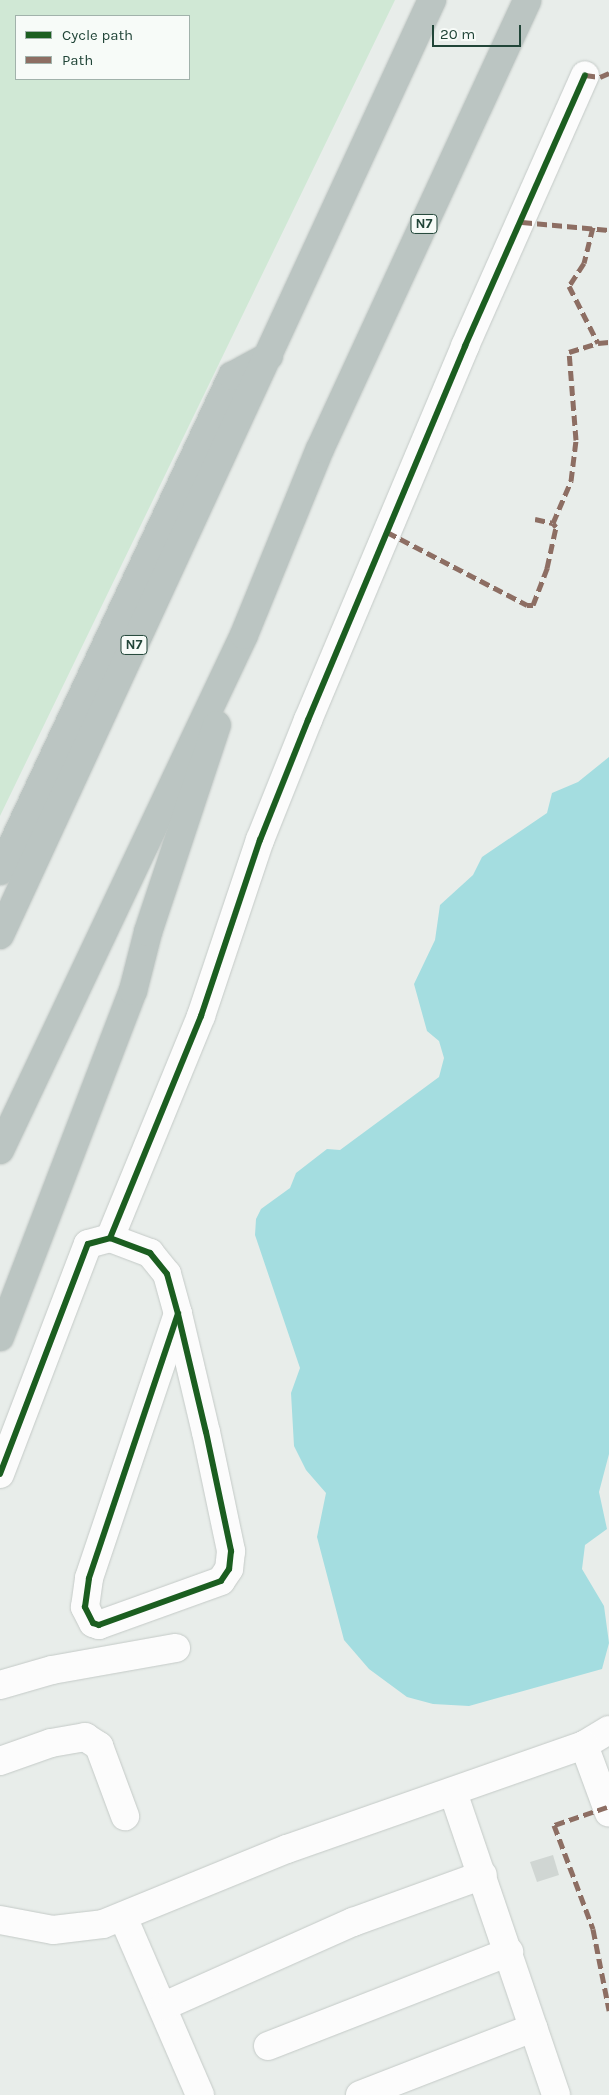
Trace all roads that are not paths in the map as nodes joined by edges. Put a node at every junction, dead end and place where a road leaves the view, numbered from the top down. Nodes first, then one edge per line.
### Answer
1 (432, 0) edge
2 (527, 0) edge
3 (586, 75) dead end
4 (269, 356) junction
5 (244, 635) junction
6 (0, 872) edge
7 (0, 935) edge
8 (0, 1150) edge
9 (110, 1238) junction
10 (178, 1314) junction
11 (0, 1337) edge
12 (0, 1474) edge
13 (176, 1648) dead end
14 (0, 1685) edge
15 (609, 1730) edge
16 (584, 1745) junction
17 (0, 1761) edge
18 (454, 1792) junction
19 (609, 1813) edge
20 (124, 1816) dead end
21 (483, 1875) junction
22 (123, 1917) junction
23 (0, 1920) edge
24 (509, 1952) junction
25 (164, 2006) junction
26 (533, 2028) junction
27 (268, 2046) dead end
28 (200, 2095) edge
29 (360, 2095) edge
30 (556, 2095) edge

1 - 4 highway, N7
2 - 5 highway, N7
3 - 9 street
4 - 6 highway
4 - 7 highway, N7
5 - 8 highway, N7
5 - 11 highway
9 - 10 street
9 - 12 street
10 - 10 street
13 - 14 street
15 - 16 street
16 - 18 street
16 - 19 street
17 - 20 street
18 - 21 street
18 - 22 street
21 - 24 street
21 - 25 street
22 - 23 street
22 - 25 street
24 - 26 street
24 - 27 street
25 - 28 street
26 - 29 street
26 - 30 street

